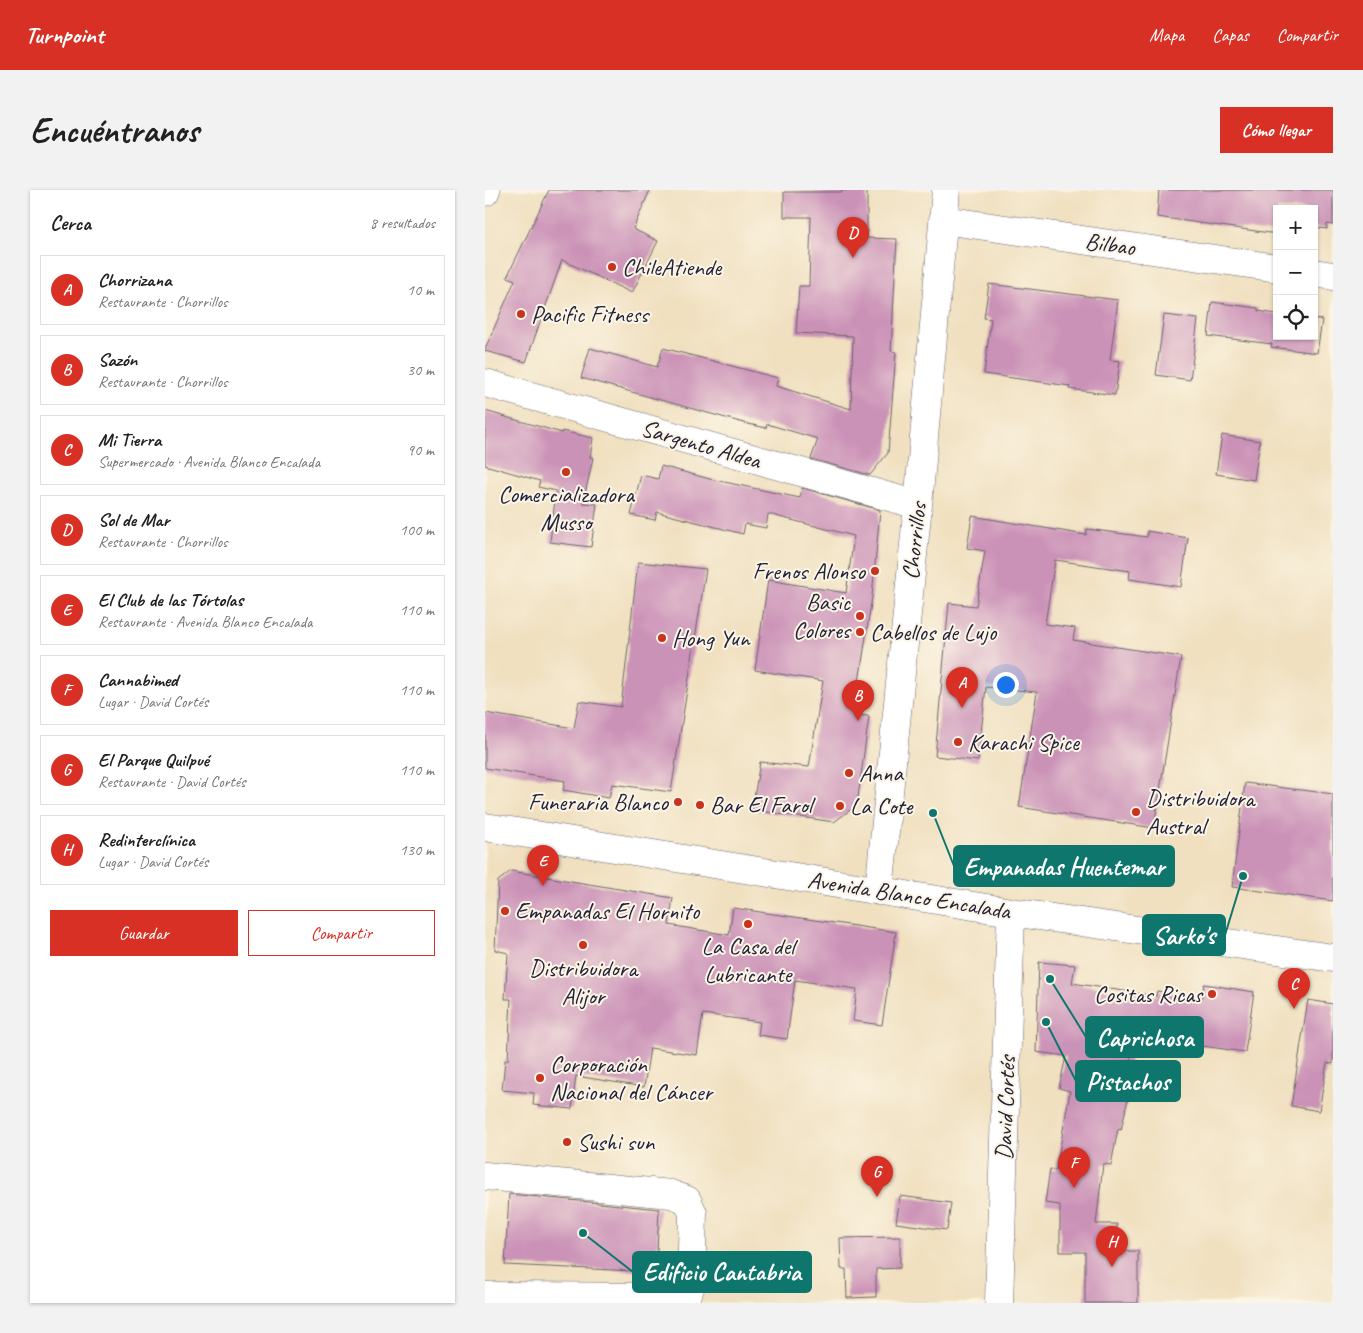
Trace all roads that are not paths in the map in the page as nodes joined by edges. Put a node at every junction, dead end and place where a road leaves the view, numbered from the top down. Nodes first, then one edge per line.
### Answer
1 (946, 190) edge
2 (943, 220) junction
3 (1273, 267) edge
4 (1318, 274) edge
5 (1333, 276) edge
6 (485, 383) edge
7 (918, 505) junction
8 (485, 828) edge
9 (879, 891) junction
10 (1011, 912) junction
11 (1333, 958) edge
12 (485, 1176) edge
13 (485, 1296) edge
14 (999, 1303) edge

1 - 2 street, Chorrillos
2 - 3 street, Bilbao
2 - 7 street, Chorrillos
4 - 5 street
6 - 7 street, Sargento Aldea
7 - 9 street, Chorrillos
8 - 9 street, Avenida Blanco Encalada
9 - 10 street, Avenida Blanco Encalada
10 - 11 street, Avenida Blanco Encalada
10 - 14 street, David Cortés
12 - 13 street

